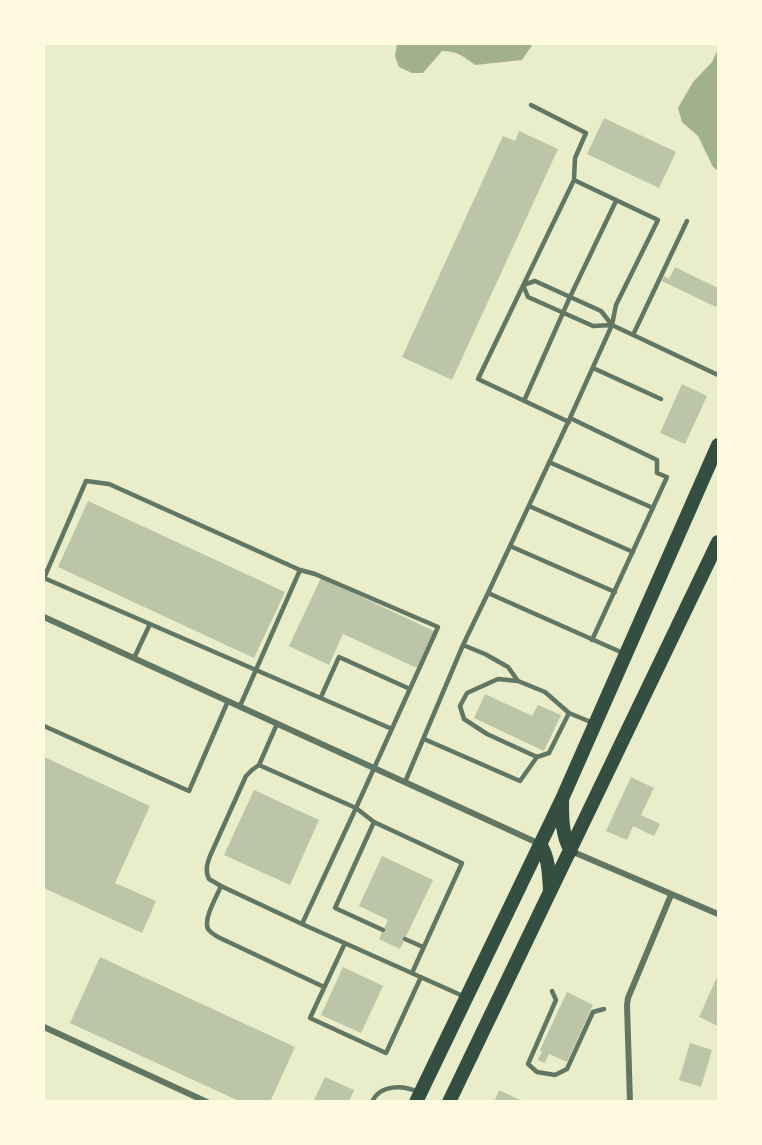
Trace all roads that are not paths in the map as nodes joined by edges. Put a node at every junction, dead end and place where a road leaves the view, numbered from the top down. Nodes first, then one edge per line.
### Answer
1 (531, 105) dead end
2 (574, 180) junction
3 (616, 201) junction
4 (687, 221) dead end
5 (523, 285) junction
6 (570, 297) junction
7 (563, 313) junction
8 (612, 325) junction
9 (633, 335) junction
10 (593, 368) junction
11 (718, 375) edge
12 (661, 399) dead end
13 (524, 400) junction
14 (569, 420) junction
15 (718, 446) edge
16 (549, 462) junction
17 (529, 506) junction
18 (653, 508) junction
19 (718, 542) edge
20 (510, 546) junction
21 (633, 552) junction
22 (300, 570) junction
23 (44, 579) edge
24 (615, 592) junction
25 (488, 593) junction
26 (44, 617) edge
27 (150, 624) junction
28 (592, 640) junction
29 (463, 645) junction
30 (626, 655) junction
31 (134, 658) junction
32 (256, 670) junction
33 (518, 681) junction
34 (410, 689) junction
35 (321, 697) junction
36 (228, 701) junction
37 (240, 706) junction
38 (569, 713) junction
39 (277, 724) junction
40 (596, 724) junction
41 (44, 726) edge
42 (392, 729) junction
43 (424, 739) junction
44 (537, 757) junction
45 (259, 765) junction
46 (374, 768) junction
47 (405, 782) junction
48 (562, 799) junction
49 (356, 808) junction
50 (374, 822) junction
51 (540, 844) junction
52 (571, 851) junction
53 (222, 886) junction
54 (550, 893) junction
55 (670, 895) junction
56 (718, 914) edge
57 (302, 924) junction
58 (383, 930) dead end
59 (405, 939) dead end
60 (345, 943) junction
61 (423, 947) junction
62 (412, 973) junction
63 (422, 977) junction
64 (324, 987) junction
65 (552, 992) dead end
66 (466, 997) junction
67 (604, 1009) dead end
68 (44, 1027) edge
69 (418, 1097) edge
70 (207, 1101) edge
71 (372, 1101) edge
72 (449, 1101) edge
73 (630, 1101) edge

1 - 2 lane
2 - 3 lane
2 - 5 lane
3 - 6 lane
3 - 8 lane
4 - 9 lane
5 - 6 lane
5 - 7 lane
5 - 13 lane
6 - 7 lane
6 - 8 lane
7 - 8 lane
7 - 13 lane
8 - 9 lane
8 - 10 lane
9 - 11 lane
10 - 12 lane
10 - 14 lane
13 - 14 lane
14 - 16 lane
14 - 18 lane
15 - 30 main road
16 - 17 lane
16 - 18 lane
17 - 20 lane
17 - 21 lane
18 - 21 lane
19 - 52 main road
20 - 24 lane
20 - 25 lane
21 - 24 lane
22 - 23 lane
22 - 32 lane
22 - 34 lane
23 - 27 lane
24 - 28 lane
25 - 28 lane
25 - 29 lane
26 - 31 street
27 - 31 lane
27 - 32 lane
28 - 30 lane
29 - 33 lane
29 - 43 lane
30 - 40 main road
31 - 36 street
32 - 35 lane
32 - 37 lane
33 - 38 lane
33 - 44 lane
34 - 35 lane
34 - 42 lane
35 - 42 lane
36 - 37 street
36 - 41 lane
37 - 39 street
38 - 40 lane
38 - 44 lane
39 - 45 lane
39 - 46 street
40 - 48 main road
42 - 46 lane
43 - 44 lane
43 - 47 lane
45 - 49 lane
45 - 53 lane
46 - 47 street
46 - 49 lane
47 - 51 street
48 - 51 main road
48 - 52 main road
49 - 50 lane
49 - 57 lane
50 - 58 lane
50 - 61 lane
51 - 54 main road
51 - 66 main road
52 - 54 main road
52 - 55 street
53 - 57 lane
53 - 64 lane
54 - 72 main road
55 - 56 street
55 - 73 street
57 - 60 lane
59 - 61 lane
60 - 62 lane
60 - 64 lane
61 - 62 lane
62 - 63 lane
63 - 64 lane
63 - 66 lane
65 - 67 lane
66 - 69 main road
68 - 70 street
69 - 71 lane

